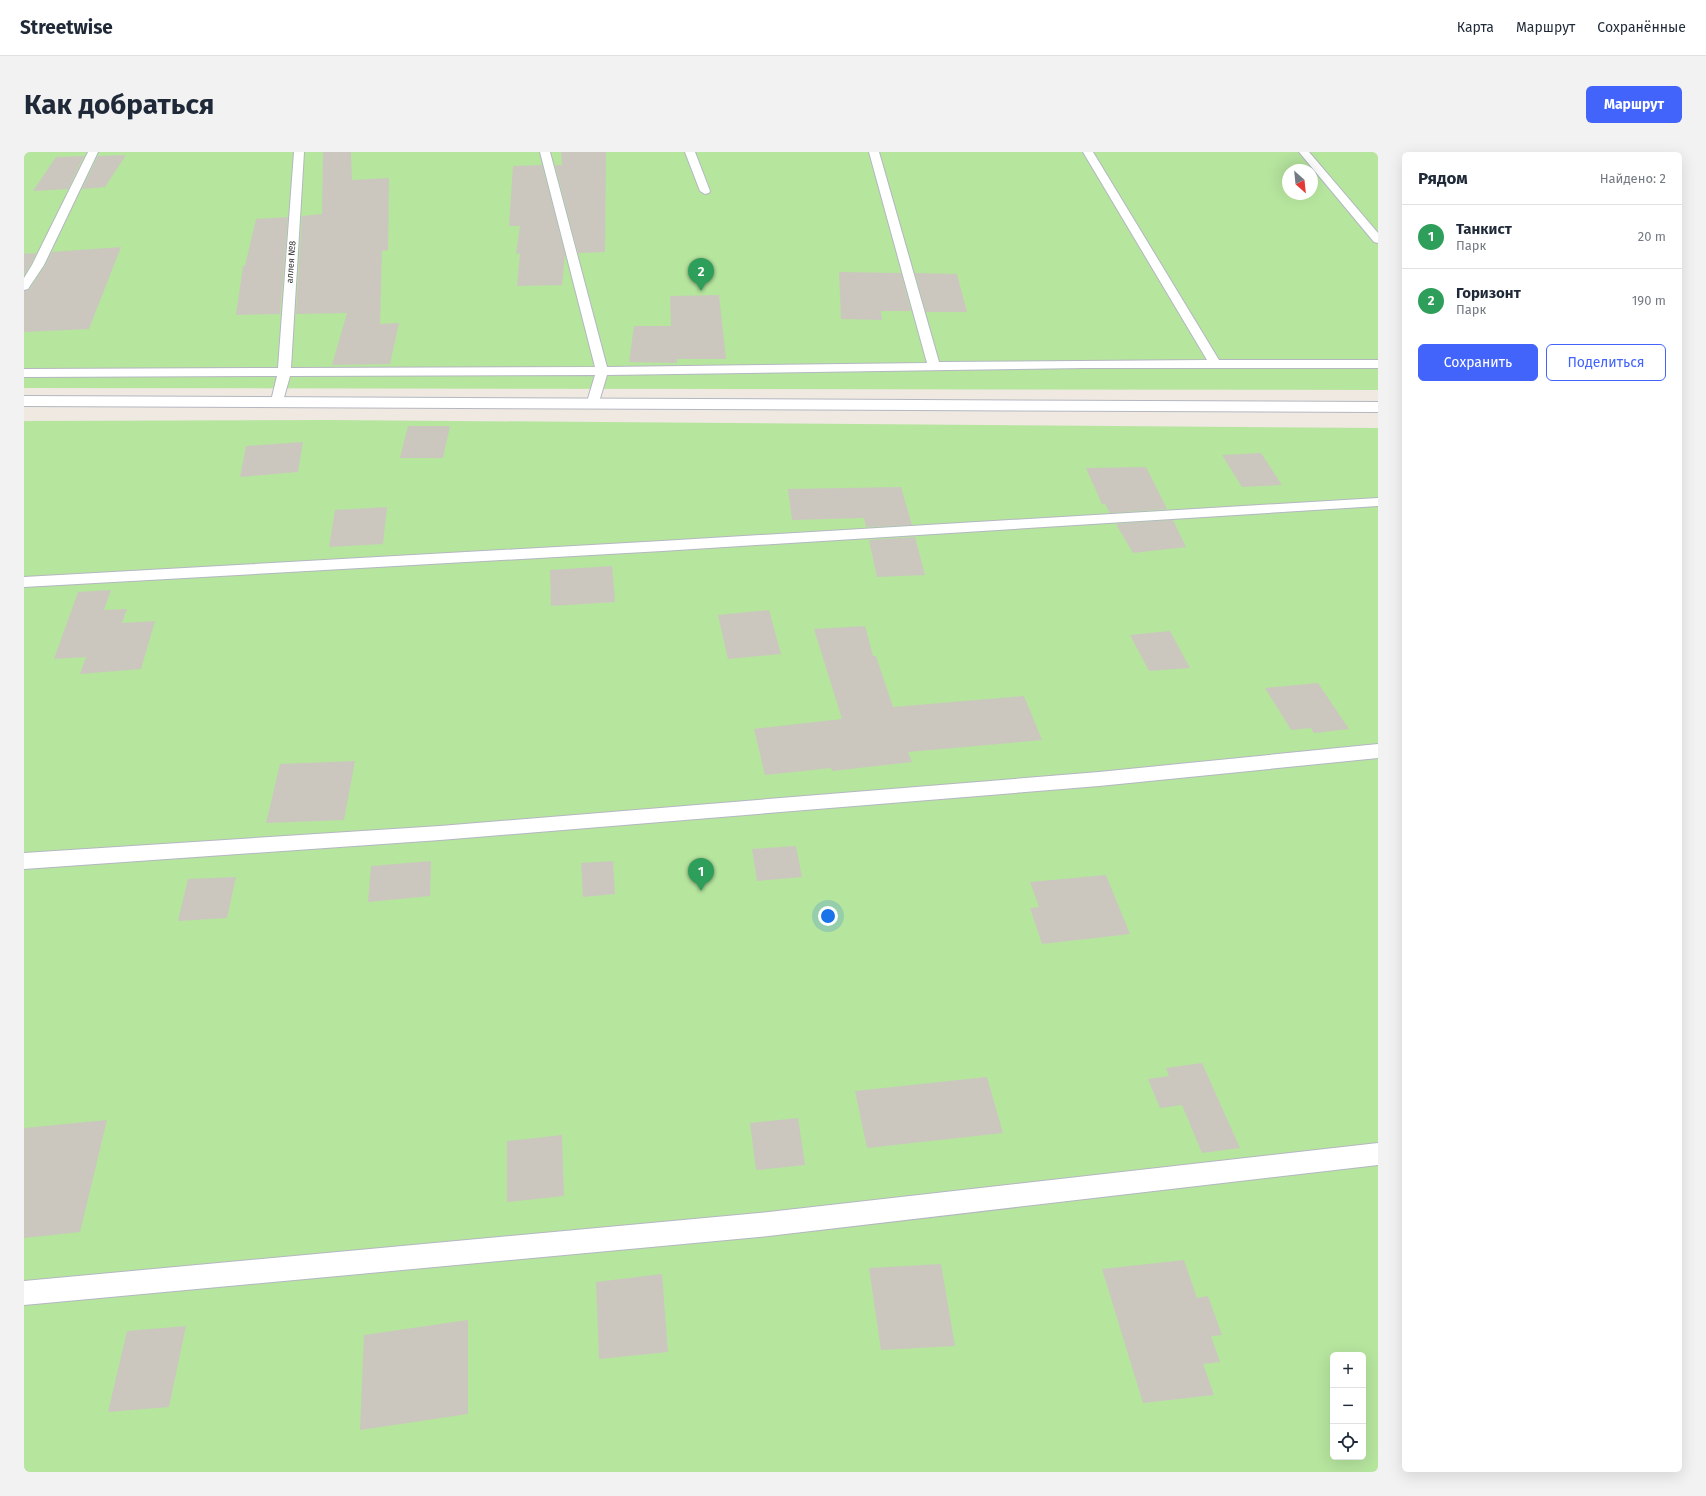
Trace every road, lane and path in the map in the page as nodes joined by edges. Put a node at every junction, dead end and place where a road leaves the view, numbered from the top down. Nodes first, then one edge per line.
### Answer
1 (93, 152) edge
2 (299, 152) edge
3 (546, 152) edge
4 (690, 152) edge
5 (874, 152) edge
6 (1088, 152) edge
7 (1304, 152) edge
8 (705, 191) dead end
9 (1378, 240) edge
10 (24, 287) edge
11 (1215, 364) junction
12 (1378, 364) edge
13 (934, 365) junction
14 (602, 371) junction
15 (24, 373) edge
16 (284, 373) junction
17 (24, 401) edge
18 (277, 401) junction
19 (593, 402) junction
20 (1378, 407) edge
21 (1378, 502) edge
22 (24, 582) edge
23 (1378, 751) edge
24 (24, 861) edge
25 (1378, 1154) edge
26 (24, 1293) edge

1 - 10 lane
2 - 16 lane, аллея №8
3 - 14 lane
4 - 8 lane
5 - 13 lane
6 - 11 lane
7 - 9 lane
11 - 12 lane
11 - 13 lane
13 - 14 lane
14 - 16 lane
14 - 19 lane
15 - 16 lane
16 - 18 lane, аллея №8
17 - 18 street
18 - 19 street
19 - 20 street
21 - 22 lane
23 - 24 lane
25 - 26 lane

